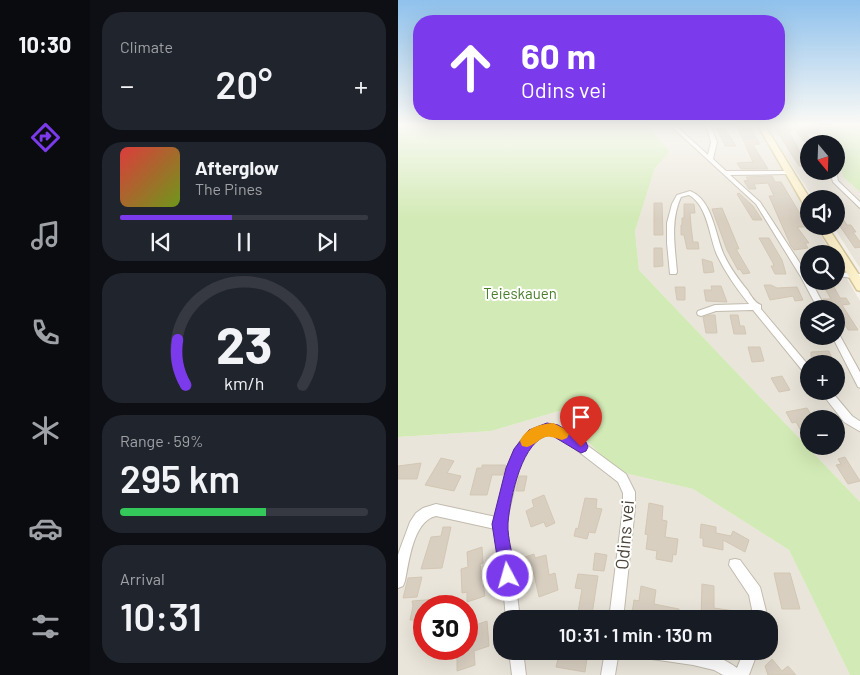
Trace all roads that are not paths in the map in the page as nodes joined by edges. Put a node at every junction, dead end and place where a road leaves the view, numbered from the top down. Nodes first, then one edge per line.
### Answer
1 (706, 156) edge
2 (711, 156) edge
3 (779, 156) edge
4 (710, 159) junction
5 (789, 172) junction
6 (726, 173) junction
7 (835, 180) edge
8 (800, 190) edge
9 (860, 207) edge
10 (828, 235) edge
11 (800, 266) edge
12 (673, 272) dead end
13 (857, 276) edge
14 (860, 287) edge
15 (758, 307) junction
16 (701, 313) dead end
17 (840, 345) edge
18 (800, 361) edge
19 (860, 384) edge
20 (832, 400) edge
21 (860, 428) edge
22 (500, 524) junction
23 (735, 565) dead end
24 (398, 581) edge
25 (512, 610) edge
26 (617, 610) edge
27 (759, 610) edge
28 (517, 660) edge
29 (610, 660) edge
30 (698, 660) edge
31 (748, 660) edge
32 (519, 675) edge
33 (608, 675) edge
34 (735, 675) edge
35 (742, 675) edge

1 - 4 street
2 - 4 street
3 - 5 main road
4 - 6 street
5 - 6 street
5 - 8 main road
6 - 11 street
7 - 9 street
10 - 13 main road
12 - 15 street
13 - 14 main road
15 - 16 street
15 - 18 street
17 - 19 street
20 - 21 street
22 - 24 street
22 - 25 street
22 - 26 street, Odins vei
23 - 27 street
28 - 32 street
29 - 33 street
30 - 34 street
31 - 35 street

